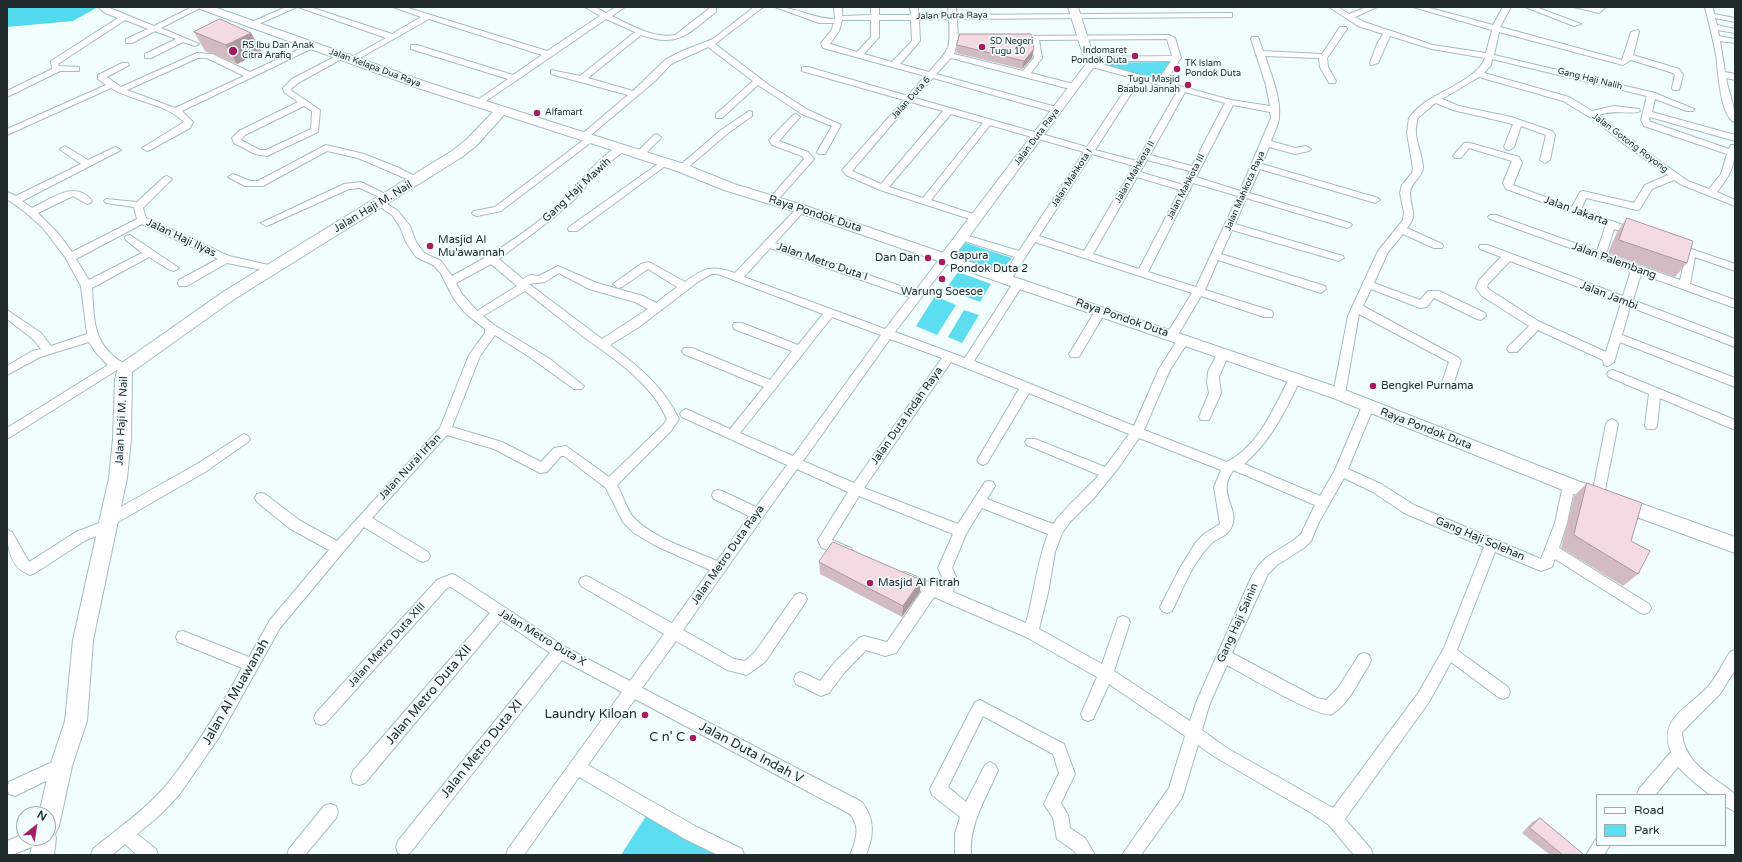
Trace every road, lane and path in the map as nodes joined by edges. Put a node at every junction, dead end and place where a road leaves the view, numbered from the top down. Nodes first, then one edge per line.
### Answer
1 (102, 7) edge
2 (198, 7) edge
3 (204, 7) edge
4 (293, 7) edge
5 (302, 7) edge
6 (397, 7) edge
7 (589, 7) edge
8 (621, 7) edge
9 (759, 7) edge
10 (779, 7) edge
11 (838, 7) edge
12 (875, 7) edge
13 (914, 7) edge
14 (952, 7) edge
15 (991, 7) edge
16 (1157, 7) edge
17 (1333, 7) edge
18 (1373, 7) edge
19 (1417, 7) edge
20 (1507, 7) edge
21 (1529, 7) edge
22 (1578, 7) edge
23 (1602, 7) edge
24 (713, 10) dead end
25 (1027, 11) edge
26 (1075, 11) edge
27 (1117, 11) edge
28 (1710, 11) edge
29 (1160, 15) junction
30 (1229, 15) dead end
31 (427, 16) junction
32 (607, 16) junction
33 (953, 16) junction
34 (992, 16) junction
35 (1350, 16) junction
36 (125, 17) junction
37 (875, 17) junction
38 (915, 17) junction
39 (839, 19) junction
40 (1735, 20) edge
41 (251, 24) junction
42 (1577, 24) dead end
43 (1713, 27) junction
44 (154, 28) junction
45 (1496, 28) junction
46 (1343, 29) dead end
47 (1735, 31) edge
48 (640, 32) junction
49 (1635, 32) dead end
50 (1388, 33) junction
51 (392, 37) junction
52 (678, 37) junction
53 (1005, 38) edge
54 (1035, 38) junction
55 (1083, 38) junction
56 (1255, 38) dead end
57 (1716, 38) junction
58 (183, 39) junction
59 (129, 41) dead end
60 (1735, 41) edge
61 (195, 44) dead end
62 (710, 44) junction
63 (313, 46) junction
64 (701, 46) junction
65 (414, 47) dead end
66 (1259, 53) junction
67 (548, 54) junction
68 (859, 55) junction
69 (950, 55) junction
70 (148, 56) dead end
71 (1323, 56) junction
72 (1488, 57) junction
73 (1629, 57) junction
74 (348, 58) junction
75 (1177, 58) junction
76 (1090, 62) junction
77 (1374, 63) dead end
78 (125, 65) dead end
79 (894, 65) junction
80 (55, 68) junction
81 (76, 69) dead end
82 (805, 69) dead end
83 (554, 72) dead end
84 (1478, 74) junction
85 (1721, 74) junction
86 (249, 75) junction
87 (1025, 75) junction
88 (931, 76) junction
89 (1138, 77) junction
90 (1735, 77) edge
91 (514, 78) junction
92 (582, 79) junction
93 (758, 81) junction
94 (1332, 81) dead end
95 (1160, 83) junction
96 (112, 85) junction
97 (1074, 87) junction
98 (1676, 88) dead end
99 (1183, 89) junction
100 (121, 90) junction
101 (7, 94) edge
102 (634, 94) junction
103 (1652, 95) junction
104 (1725, 96) junction
105 (912, 99) junction
106 (1735, 99) edge
107 (1435, 100) junction
108 (303, 102) junction
109 (1230, 102) junction
110 (479, 104) junction
111 (1690, 109) dead end
112 (949, 110) junction
113 (1057, 110) junction
114 (1275, 110) junction
115 (175, 111) junction
116 (501, 111) junction
117 (1636, 111) dead end
118 (1647, 113) junction
119 (749, 114) dead end
120 (1592, 115) junction
121 (719, 116) dead end
122 (796, 117) dead end
123 (1735, 119) edge
124 (989, 121) junction
125 (1518, 122) junction
126 (7, 132) edge
127 (1038, 136) junction
128 (588, 137) junction
129 (657, 137) dead end
130 (1266, 143) junction
131 (1734, 145) edge
132 (1509, 147) dead end
133 (146, 148) dead end
134 (622, 148) junction
135 (65, 149) dead end
136 (1306, 149) dead end
137 (116, 150) dead end
138 (1089, 150) junction
139 (822, 152) dead end
140 (640, 154) junction
141 (1144, 156) junction
142 (1458, 156) dead end
143 (1545, 160) dead end
144 (665, 162) junction
145 (88, 164) junction
146 (1257, 166) junction
147 (682, 168) junction
148 (1137, 169) junction
149 (1193, 175) junction
150 (232, 176) dead end
151 (1675, 176) junction
152 (167, 179) dead end
153 (417, 180) junction
154 (883, 188) junction
155 (1185, 189) junction
156 (1711, 193) junction
157 (1244, 194) junction
158 (12, 198) edge
159 (384, 200) junction
160 (773, 200) junction
161 (1375, 200) dead end
162 (87, 201) dead end
163 (109, 201) dead end
164 (925, 202) junction
165 (1735, 203) edge
166 (140, 205) junction
167 (801, 209) junction
168 (1575, 211) junction
169 (32, 212) junction
170 (477, 213) dead end
171 (1493, 217) dead end
172 (976, 218) junction
173 (142, 220) junction
174 (266, 223) dead end
175 (1611, 224) junction
176 (1347, 225) dead end
177 (1229, 226) junction
178 (573, 229) dead end
179 (1402, 230) junction
180 (962, 237) junction
181 (1647, 237) edge
182 (130, 238) dead end
183 (1033, 238) junction
184 (769, 244) junction
185 (1669, 245) edge
186 (1438, 246) dead end
187 (1484, 247) dead end
188 (1691, 252) junction
189 (149, 253) junction
190 (1021, 255) junction
191 (1087, 255) junction
192 (1216, 256) junction
193 (1600, 256) junction
194 (70, 257) junction
195 (1507, 257) junction
196 (946, 258) junction
197 (1339, 258) dead end
198 (226, 259) junction
199 (492, 259) junction
200 (174, 268) dead end
201 (273, 268) junction
202 (1735, 268) edge
203 (1637, 269) junction
204 (1142, 273) junction
205 (738, 277) junction
206 (1012, 281) junction
207 (450, 282) junction
208 (183, 284) dead end
209 (618, 284) dead end
210 (1367, 284) junction
211 (523, 285) junction
212 (86, 286) junction
213 (1684, 286) junction
214 (680, 289) junction
215 (1321, 290) dead end
216 (1199, 291) junction
217 (917, 296) junction
218 (1627, 303) junction
219 (1735, 304) edge
220 (656, 308) junction
221 (1357, 308) junction
222 (1101, 311) junction
223 (830, 312) junction
224 (1268, 314) dead end
225 (476, 316) junction
226 (1481, 316) dead end
227 (10, 320) edge
228 (1534, 324) junction
229 (738, 326) dead end
230 (490, 328) junction
231 (888, 333) junction
232 (92, 336) junction
233 (1617, 336) junction
234 (1178, 337) junction
235 (1735, 343) edge
236 (603, 344) junction
237 (798, 349) junction
238 (1513, 349) dead end
239 (48, 350) junction
240 (688, 351) dead end
241 (1223, 352) junction
242 (1075, 354) dead end
243 (949, 356) junction
244 (967, 363) junction
245 (121, 367) junction
246 (7, 371) edge
247 (1613, 374) dead end
248 (1295, 378) junction
249 (1448, 382) dead end
250 (1735, 383) edge
251 (771, 385) junction
252 (578, 386) dead end
253 (1026, 387) junction
254 (1655, 392) junction
255 (1339, 394) junction
256 (1368, 406) junction
257 (686, 414) dead end
258 (1205, 417) dead end
259 (1612, 424) dead end
260 (1735, 425) edge
261 (1650, 426) dead end
262 (445, 430) junction
263 (1137, 432) junction
264 (7, 434) edge
265 (732, 435) junction
266 (244, 440) dead end
267 (1031, 442) dead end
268 (983, 460) dead end
269 (794, 463) junction
270 (1231, 466) junction
271 (1341, 471) junction
272 (1107, 473) junction
273 (610, 484) junction
274 (1569, 485) junction
275 (989, 486) dead end
276 (856, 490) junction
277 (718, 495) dead end
278 (1598, 495) junction
279 (261, 498) dead end
280 (980, 502) junction
281 (1323, 503) junction
282 (757, 514) junction
283 (362, 519) junction
284 (108, 523) junction
285 (960, 531) junction
286 (1056, 531) junction
287 (7, 536) edge
288 (1492, 543) junction
289 (1735, 545) edge
290 (338, 548) junction
291 (1551, 550) junction
292 (423, 556) dead end
293 (859, 558) edge
294 (720, 568) junction
295 (895, 573) edge
296 (456, 582) joint
297 (586, 582) dead end
298 (932, 589) junction
299 (946, 595) junction
300 (800, 598) dead end
301 (1167, 607) dead end
302 (1644, 608) dead end
303 (499, 612) junction
304 (1123, 622) dead end
305 (672, 632) junction
306 (1031, 632) junction
307 (183, 637) dead end
308 (560, 652) junction
309 (1449, 652) junction
310 (1223, 656) junction
311 (1735, 656) edge
312 (1364, 660) dead end
313 (251, 665) junction
314 (1106, 674) junction
315 (1730, 678) edge
316 (801, 679) dead end
317 (632, 689) junction
318 (1503, 692) dead end
319 (1088, 714) dead end
320 (321, 718) dead end
321 (1193, 734) junction
322 (1676, 745) junction
323 (61, 766) junction
324 (577, 767) junction
325 (990, 770) dead end
326 (359, 777) dead end
327 (15, 788) dead end
328 (1645, 794) edge
329 (1721, 794) edge
330 (1726, 797) edge
331 (1735, 804) edge
332 (52, 806) edge
333 (330, 812) dead end
334 (969, 814) junction
335 (1334, 819) junction
336 (124, 833) junction
337 (404, 846) dead end
338 (1601, 846) edge
339 (516, 854) edge
340 (99, 855) edge
341 (150, 855) edge
342 (296, 855) edge
343 (736, 855) edge
344 (858, 855) edge
345 (963, 855) edge
346 (1087, 855) edge
347 (1130, 855) edge
348 (1365, 855) edge
349 (1594, 855) edge

1 - 36 street
2 - 44 street
3 - 41 main road, Jalan Kelapa Dua Raya
4 - 41 street
5 - 51 street
6 - 31 street
7 - 32 street
8 - 32 street
9 - 62 street
10 - 39 street, Jalan Putra Raya
11 - 39 street
12 - 37 street
13 - 38 street
14 - 33 street, Jalan Duta 6
15 - 34 street
16 - 29 street
17 - 35 street, Gang Haji Nalih
18 - 35 street
19 - 45 street
20 - 45 street
21 - 42 street
22 - 23 street
24 - 52 street
25 - 26 street, Jalan Putra Raya
25 - 34 street, Jalan Putra Raya
26 - 27 street, Jalan Putra Raya
26 - 55 street
27 - 29 street, Jalan Putra Raya
28 - 40 street
28 - 43 street
29 - 30 street, Jalan Putra Raya
31 - 51 street
31 - 67 street
32 - 48 street
32 - 67 street
33 - 34 street, Jalan Putra Raya
33 - 38 street, Jalan Putra Raya
33 - 69 street, Jalan Duta 6
35 - 50 street, Gang Haji Nalih
36 - 44 street
36 - 80 street
37 - 38 street, Jalan Putra Raya
37 - 39 street, Jalan Putra Raya
37 - 68 street
38 - 79 street
39 - 68 street
41 - 63 main road, Jalan Kelapa Dua Raya
43 - 47 street
43 - 57 street
44 - 58 street
44 - 59 street
45 - 72 street
45 - 73 street
46 - 71 street
48 - 52 street
48 - 92 street
49 - 73 street
50 - 72 street, Gang Haji Nalih
50 - 77 street
51 - 74 street
52 - 64 street
53 - 54 street
54 - 55 street
54 - 87 street
55 - 75 street
55 - 76 street
56 - 66 street, Jalan Mahkota Raya
57 - 60 street
57 - 85 street
58 - 61 street
58 - 70 street
62 - 64 street
62 - 93 street
63 - 74 main road, Jalan Kelapa Dua Raya
63 - 86 street
64 - 102 street
65 - 91 street
66 - 71 street
66 - 114 street, Jalan Mahkota Raya
67 - 91 street
68 - 79 street
69 - 87 street
69 - 88 street, Jalan Duta 6
71 - 94 street
72 - 84 street
72 - 103 street, Gang Haji Nalih
73 - 98 street
74 - 108 street
74 - 110 main road, Jalan Kelapa Dua Raya
75 - 76 street
75 - 95 street
76 - 89 street
76 - 97 street, Jalan Duta Raya
78 - 96 street
79 - 88 street
80 - 81 street
80 - 101 street
82 - 105 street
83 - 92 street
84 - 107 street
84 - 120 street, Jalan Gotong Royong
85 - 90 street
85 - 104 street
86 - 100 street
86 - 115 street
87 - 97 street
88 - 105 street, Jalan Duta 6
88 - 113 street
89 - 95 street
89 - 138 street, Jalan Mahkota I
91 - 110 street
92 - 102 street
93 - 121 street
93 - 139 street
95 - 99 street
96 - 100 street
96 - 126 street
97 - 113 street, Jalan Duta Raya
99 - 109 street
99 - 141 street, Jalan Mahkota II
100 - 115 street
102 - 128 street
103 - 111 street, Gang Haji Nalih
103 - 118 street
104 - 106 street
104 - 123 street
105 - 112 street
105 - 154 street, Jalan Duta 6
107 - 125 street
107 - 179 street
108 - 108 street
109 - 114 street
109 - 149 street, Jalan Mahkota III
110 - 116 main road, Jalan Kelapa Dua Raya
112 - 124 street
112 - 154 street
113 - 127 street, Jalan Duta Raya
114 - 130 street, Jalan Mahkota Raya
115 - 133 street
116 - 128 main road, Raya Pondok Duta
116 - 153 main road, Jalan Haji M. Nail
117 - 120 street
118 - 131 street
118 - 131 street
119 - 147 street
120 - 151 street, Jalan Gotong Royong
122 - 160 street
124 - 127 street
124 - 164 street
125 - 132 street
125 - 143 street
127 - 138 street
127 - 172 street, Jalan Duta Raya
128 - 134 main road, Raya Pondok Duta
128 - 170 street
129 - 140 street
130 - 136 street
130 - 146 street, Jalan Mahkota Raya
131 - 156 street
134 - 140 main road, Raya Pondok Duta
134 - 199 street, Gang Haji Mawih
135 - 145 street
137 - 145 street
138 - 148 street
138 - 183 street, Jalan Mahkota I
140 - 144 main road, Raya Pondok Duta
141 - 148 street, Jalan Mahkota II
141 - 149 street
142 - 168 street, Jalan Jakarta
144 - 147 main road, Raya Pondok Duta
144 - 178 street
145 - 158 street
146 - 157 street, Jalan Mahkota Raya
146 - 161 street
147 - 160 main road, Raya Pondok Duta
148 - 155 street
148 - 191 street, Jalan Mahkota II
149 - 155 street, Jalan Mahkota III
149 - 157 street
150 - 153 street
151 - 156 street, Jalan Gotong Royong
151 - 168 street
152 - 166 street, Jalan Haji Ilyas
153 - 159 main road, Jalan Haji M. Nail
154 - 164 street
155 - 204 street, Jalan Mahkota III
156 - 165 street, Jalan Gotong Royong
157 - 176 street
157 - 177 street, Jalan Mahkota Raya
158 - 169 street
159 - 174 street
159 - 201 main road, Jalan Haji M. Nail
159 - 207 street
160 - 167 main road, Raya Pondok Duta
162 - 169 street
163 - 166 street
164 - 172 street
166 - 173 street, Jalan Haji Ilyas
167 - 184 street
167 - 196 main road, Raya Pondok Duta
168 - 175 street, Jalan Jakarta
169 - 194 street
171 - 193 street, Jalan Palembang
172 - 180 street, Jalan Duta Raya
173 - 194 street
173 - 198 street, Jalan Haji Ilyas
175 - 181 street, Jalan Jakarta
175 - 193 street
177 - 192 street, Jalan Mahkota Raya
177 - 197 street
179 - 186 street
179 - 210 street
180 - 190 street
180 - 196 street, Jalan Duta Raya
182 - 189 street
183 - 190 street, Jalan Mahkota I
183 - 191 street
184 - 205 street, Jalan Metro Duta I
184 - 217 street, Jalan Metro Duta I
185 - 188 street
187 - 195 street, Jalan Jambi
188 - 202 street
188 - 213 street
189 - 200 street
189 - 212 street
190 - 206 street, Jalan Mahkota I
191 - 204 street
192 - 215 street
192 - 216 street, Jalan Mahkota Raya
193 - 203 street, Jalan Palembang
194 - 212 street
195 - 218 street, Jalan Jambi
195 - 228 street
196 - 206 main road, Raya Pondok Duta
196 - 217 street, Jalan Metro Duta Raya
198 - 201 street, Jalan Haji Ilyas
198 - 208 street
199 - 207 street, Gang Haji Mawih
199 - 211 street
201 - 245 main road, Jalan Haji M. Nail
203 - 213 street, Jalan Palembang
203 - 218 street
204 - 216 street
205 - 214 street, Jalan Duta Indah Raya
205 - 223 street, Jalan Duta Indah Raya
206 - 222 main road, Raya Pondok Duta
206 - 244 street, Jalan Mahkota I
207 - 225 street
209 - 214 street
210 - 221 street
210 - 226 street
211 - 220 street
211 - 225 street
211 - 236 street
212 - 232 street
213 - 219 street, Jalan Palembang
214 - 220 street, Jalan Duta Indah Raya
216 - 224 street
216 - 234 street, Jalan Mahkota Raya
217 - 231 street, Jalan Metro Duta Raya
218 - 233 street
218 - 235 street, Jalan Jambi
220 - 236 street, Jalan Duta Indah Raya
221 - 249 street
221 - 255 street
222 - 234 main road, Raya Pondok Duta
222 - 242 street
223 - 231 street, Jalan Duta Indah Raya
223 - 237 street
225 - 230 street
227 - 239 street
228 - 233 street
228 - 238 street
229 - 237 street
230 - 252 street
230 - 262 street, Jalan Nural Irfan
231 - 243 street, Jalan Duta Indah Raya
231 - 269 street, Jalan Metro Duta Raya
232 - 239 street
232 - 245 street
233 - 250 street
234 - 241 main road, Raya Pondok Duta
234 - 263 street, Jalan Mahkota Raya
236 - 273 street
237 - 251 street
239 - 246 street
240 - 251 street
241 - 248 main road, Raya Pondok Duta
241 - 258 street
243 - 244 street
243 - 276 street, Jalan Duta Indah Raya
244 - 253 street
245 - 264 street
245 - 284 main road, Jalan Haji M. Nail
247 - 254 street
248 - 255 main road, Raya Pondok Duta
248 - 270 street
251 - 265 street
253 - 263 street
253 - 268 street
254 - 260 street
254 - 261 street
255 - 256 main road, Raya Pondok Duta
256 - 271 street, Gang Haji Sainin
256 - 274 main road, Raya Pondok Duta
257 - 265 street
259 - 278 street
262 - 273 street
262 - 283 street, Jalan Nural Irfan
263 - 270 street
263 - 272 street, Jalan Mahkota Raya
265 - 269 street
266 - 284 street
267 - 272 street
269 - 276 street
269 - 282 street, Jalan Metro Duta Raya
270 - 281 street
270 - 301 street
271 - 281 street, Gang Haji Sainin
271 - 288 street, Gang Haji Solehan
272 - 286 street, Jalan Mahkota Raya
273 - 294 street
274 - 278 main road, Raya Pondok Duta
274 - 291 street, Gang Haji Solehan
275 - 280 street
276 - 285 street
276 - 293 street, Jalan Duta Indah Raya
277 - 282 street
278 - 289 main road, Raya Pondok Duta
279 - 290 street
280 - 285 street
280 - 286 street
281 - 310 street, Gang Haji Sainin
282 - 294 street, Jalan Metro Duta Raya
283 - 290 street, Jalan Al Muawanah
283 - 292 street
284 - 287 street
284 - 323 main road, Jalan Haji M. Nail
285 - 299 street
286 - 306 street, Jalan Mahkota Raya
288 - 291 street, Gang Haji Solehan
288 - 309 street
290 - 313 street, Jalan Al Muawanah
291 - 302 street
294 - 305 street, Jalan Metro Duta Raya
295 - 298 street
296 - 303 street, Jalan Metro Duta X
296 - 320 street, Jalan Metro Duta XIII
297 - 305 street
298 - 299 street
298 - 316 street
299 - 306 street
300 - 305 street
303 - 308 street, Jalan Metro Duta X
303 - 326 street, Jalan Metro Duta XII
304 - 314 street
305 - 317 street, Jalan Metro Duta Raya
306 - 314 street
307 - 313 street
308 - 317 street, Jalan Metro Duta X
308 - 337 street, Jalan Metro Duta XI
309 - 318 street
309 - 335 street
310 - 312 street
310 - 321 street, Gang Haji Sainin
311 - 315 street
313 - 336 street, Jalan Al Muawanah
314 - 319 street
314 - 321 street
315 - 322 street
317 - 324 street, Jalan Metro Duta Raya
317 - 344 street, Jalan Duta Indah V
321 - 335 street
321 - 347 street, Gang Haji Sainin
322 - 328 street
322 - 329 street
323 - 327 street
323 - 332 main road, Jalan Haji M. Nail
324 - 339 street, Jalan Metro Duta Raya
324 - 343 street
325 - 334 street
330 - 331 street
333 - 342 street
334 - 345 street
334 - 346 street
335 - 348 street
336 - 340 street, Jalan Al Muawanah
336 - 341 street
338 - 349 street

